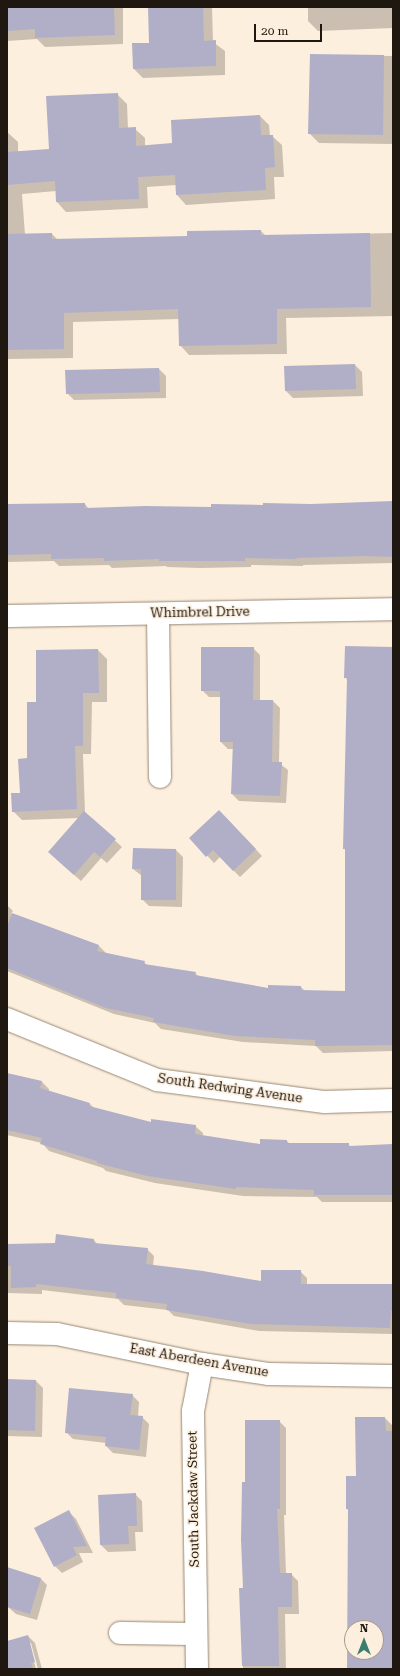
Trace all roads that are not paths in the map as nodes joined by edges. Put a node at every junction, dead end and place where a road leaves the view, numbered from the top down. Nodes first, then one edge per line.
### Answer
1 (393, 608) edge
2 (158, 614) junction
3 (7, 616) edge
4 (160, 777) dead end
5 (7, 1019) edge
6 (393, 1100) edge
7 (7, 1332) edge
8 (202, 1364) junction
9 (393, 1376) edge
10 (120, 1633) dead end
11 (196, 1634) junction
12 (197, 1669) edge

1 - 2 street, Whimbrel Drive
2 - 3 street, Whimbrel Drive
2 - 4 street
5 - 6 street, South Redwing Avenue
7 - 8 street, East Aberdeen Avenue
8 - 9 street, East Aberdeen Avenue
8 - 11 street, South Jackdaw Street
10 - 11 street
11 - 12 street, South Jackdaw Street

